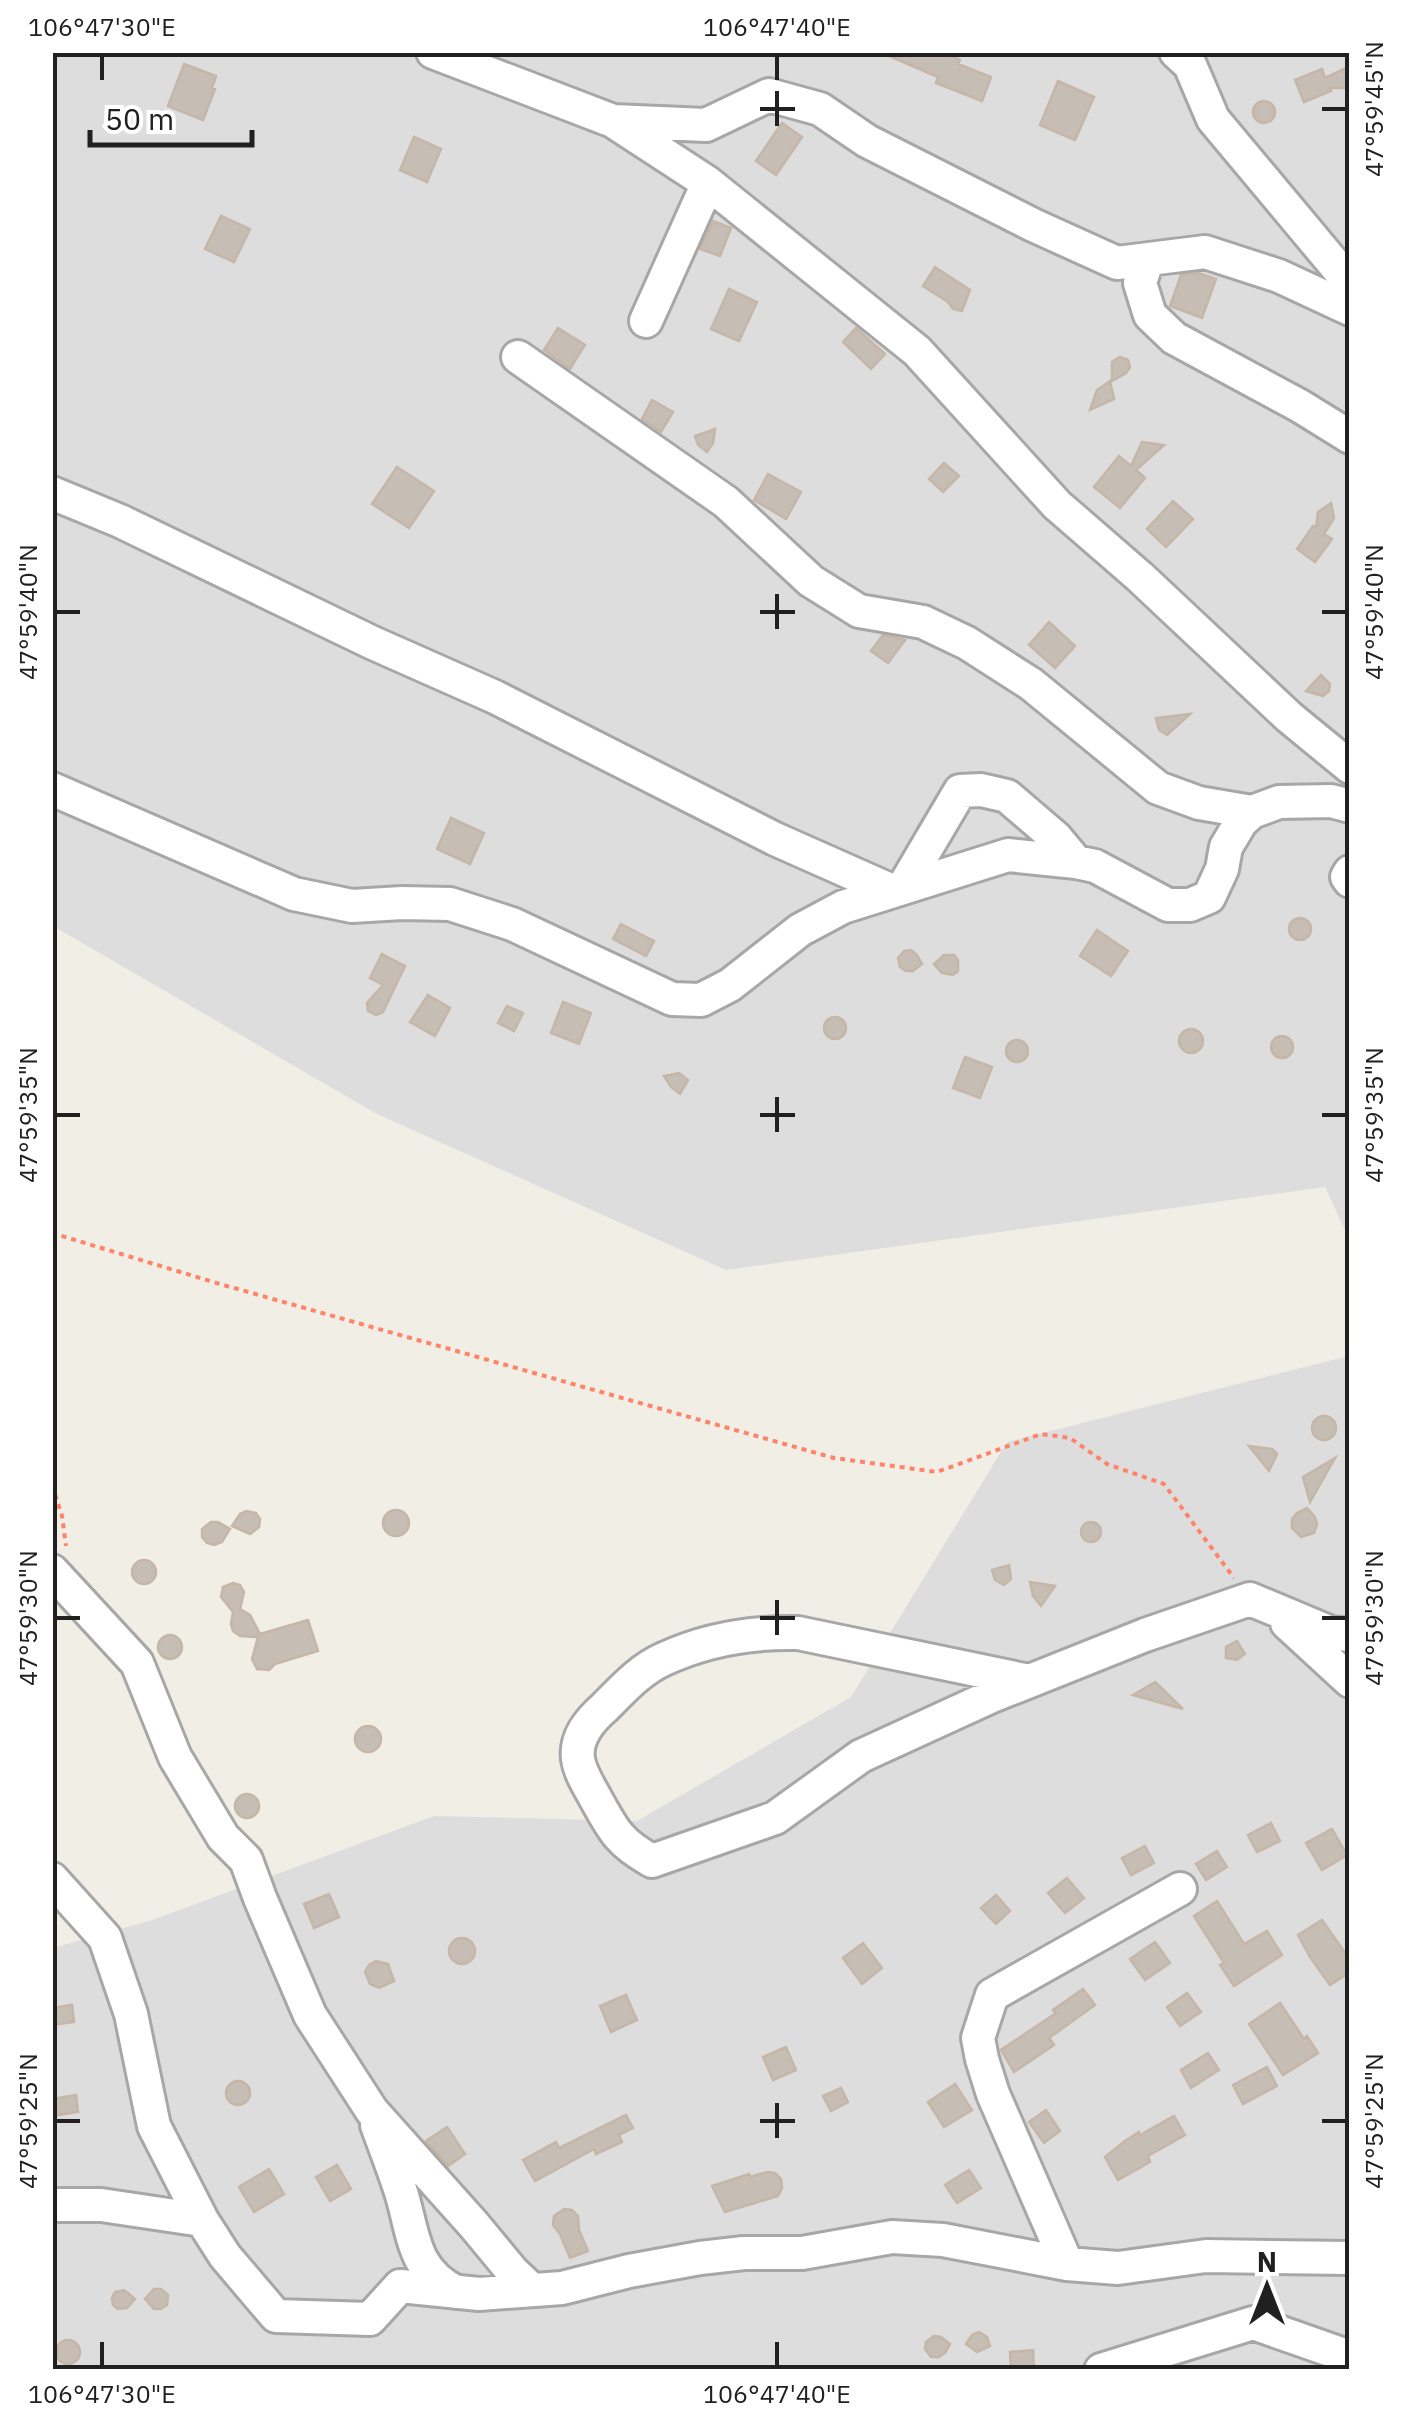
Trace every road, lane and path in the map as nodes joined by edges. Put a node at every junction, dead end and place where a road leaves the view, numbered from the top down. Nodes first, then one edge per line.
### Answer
1 (433, 52) edge
2 (1176, 52) edge
3 (613, 121) junction
4 (708, 183) junction
5 (1148, 261) junction
6 (1350, 283) edge
7 (1350, 308) edge
8 (646, 321) dead end
9 (518, 356) dead end
10 (1350, 437) edge
11 (52, 493) edge
12 (1350, 767) edge
13 (52, 789) edge
14 (1350, 806) edge
15 (1252, 812) junction
16 (1076, 862) junction
17 (1350, 872) edge
18 (1350, 881) edge
19 (897, 888) junction
20 (52, 1233) edge
21 (52, 1485) edge
22 (59, 1579) edge
23 (1262, 1605) junction
24 (1350, 1635) edge
25 (1029, 1681) junction
26 (1350, 1681) edge
27 (52, 1879) edge
28 (1180, 1890) dead end
29 (372, 2112) junction
30 (52, 2205) edge
31 (202, 2220) junction
32 (1350, 2258) edge
33 (1067, 2264) junction
34 (532, 2290) junction
35 (457, 2292) junction
36 (1350, 2357) edge
37 (1101, 2370) edge

1 - 3 street
2 - 6 street
3 - 4 street
3 - 5 street
4 - 8 street
4 - 12 street
5 - 7 street
5 - 10 street
9 - 15 street
11 - 19 street
13 - 19 street
14 - 15 street
15 - 16 street
16 - 19 street
16 - 19 street
17 - 18 street
20 - 23 path
21 - 22 path
22 - 29 street
23 - 24 street
23 - 25 street
23 - 26 street
25 - 25 street
27 - 31 street
28 - 33 street
29 - 34 street
29 - 35 street
30 - 31 street
31 - 35 street
32 - 33 street
33 - 34 street
34 - 35 street
36 - 37 street

